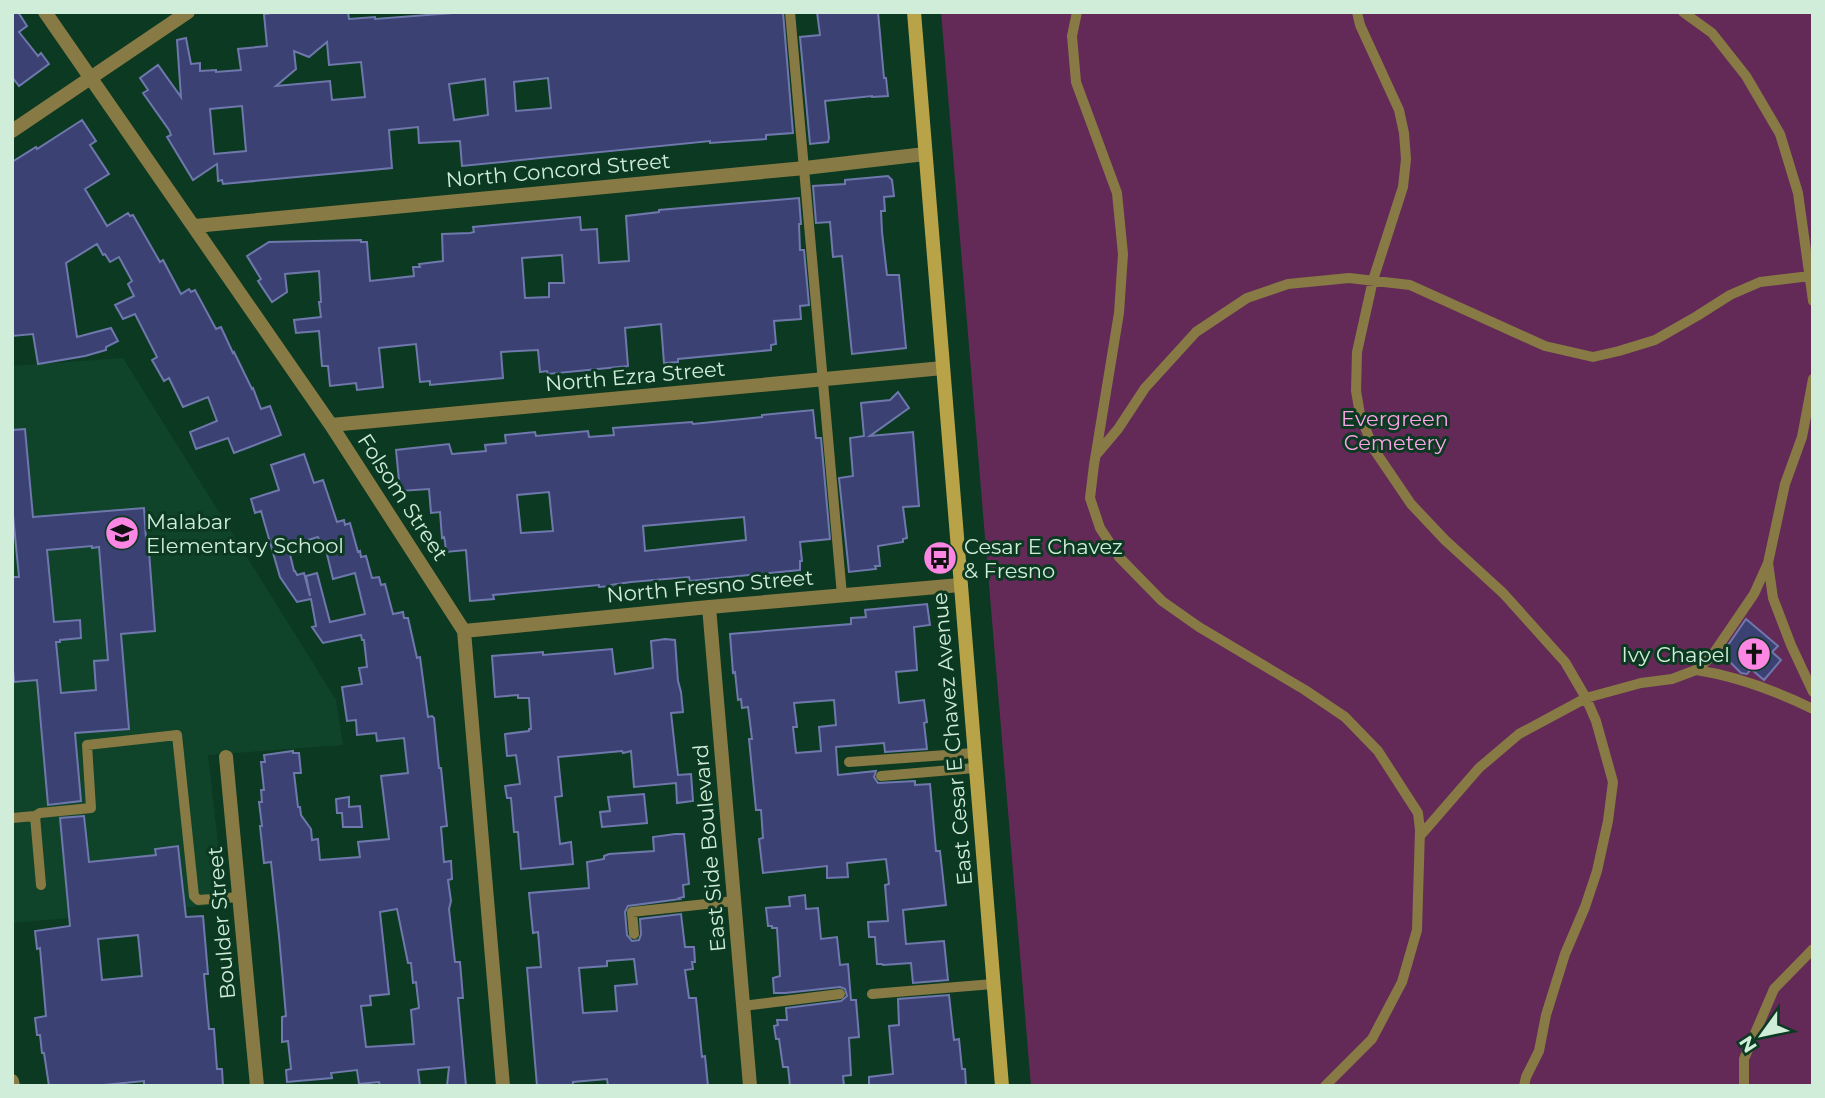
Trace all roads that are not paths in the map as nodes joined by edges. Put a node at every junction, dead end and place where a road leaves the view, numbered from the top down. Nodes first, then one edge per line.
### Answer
1 (45, 12) edge
2 (188, 12) edge
3 (790, 12) edge
4 (914, 12) edge
5 (1077, 12) edge
6 (1357, 12) edge
7 (1683, 12) edge
8 (92, 78) junction
9 (12, 131) edge
10 (925, 154) junction
11 (805, 168) junction
12 (195, 226) junction
13 (1810, 276) junction
14 (1373, 280) junction
15 (1813, 301) edge
16 (943, 368) junction
17 (822, 379) junction
18 (1813, 379) edge
19 (331, 425) junction
20 (1096, 456) junction
21 (1768, 563) junction
22 (961, 585) junction
23 (842, 595) junction
24 (709, 607) junction
25 (464, 631) junction
26 (1696, 670) junction
27 (1813, 692) edge
28 (1586, 698) junction
29 (1813, 709) edge
30 (226, 757) dead end
31 (975, 760) junction
32 (849, 762) dead end
33 (881, 776) dead end
34 (35, 816) junction
35 (12, 818) edge
36 (1420, 836) junction
37 (41, 885) dead end
38 (239, 897) junction
39 (734, 901) junction
40 (634, 934) dead end
41 (1813, 949) edge
42 (993, 984) junction
43 (840, 994) dead end
44 (872, 994) dead end
45 (743, 1006) junction
46 (257, 1086) edge
47 (503, 1086) edge
48 (750, 1086) edge
49 (1002, 1086) edge
50 (1325, 1086) edge
51 (1524, 1086) edge
52 (1744, 1086) edge

1 - 8 street, Folsom Street
2 - 8 street
3 - 11 lane
4 - 10 main road, East Cesar E Chavez Avenue
5 - 20 lane
6 - 14 lane
7 - 13 lane
8 - 9 street
8 - 12 street, Folsom Street
10 - 11 street, North Concord Street
10 - 16 main road, East Cesar E Chavez Avenue
11 - 12 street, North Concord Street
11 - 17 lane
12 - 19 street, Folsom Street
13 - 14 lane
13 - 15 lane
14 - 20 lane
14 - 28 lane
16 - 17 street, North Ezra Street
16 - 22 main road, East Cesar E Chavez Avenue
17 - 19 street, North Ezra Street
17 - 23 lane
18 - 21 lane
19 - 25 street, Folsom Street
20 - 36 lane
21 - 26 lane
21 - 27 lane
22 - 23 street, North Fresno Street
22 - 31 main road, East Cesar E Chavez Avenue
23 - 24 street, North Fresno Street
24 - 25 street, North Fresno Street
24 - 39 street, East Side Boulevard
25 - 47 street, Folsom Street
26 - 28 lane
26 - 29 lane
28 - 36 lane
28 - 51 lane
30 - 38 street, Boulder Street
31 - 32 lane
31 - 33 lane
31 - 42 main road, East Cesar E Chavez Avenue
34 - 35 lane
34 - 37 lane
34 - 38 lane
36 - 50 lane
38 - 46 street, Boulder Street
39 - 40 lane
39 - 45 street, East Side Boulevard
41 - 52 lane
42 - 44 lane
42 - 49 main road, East Cesar E Chavez Avenue
43 - 45 lane
45 - 48 street, East Side Boulevard

